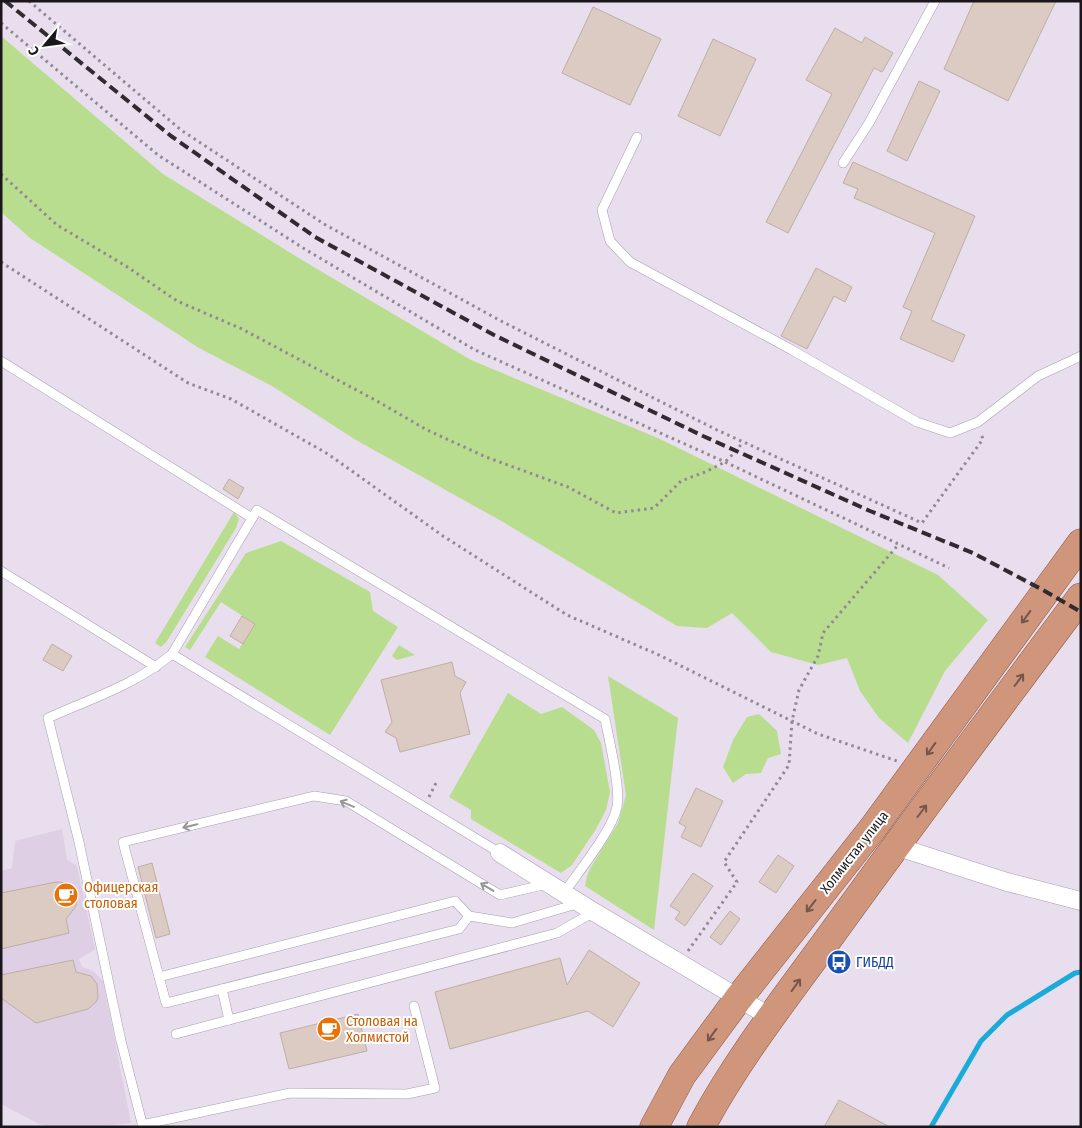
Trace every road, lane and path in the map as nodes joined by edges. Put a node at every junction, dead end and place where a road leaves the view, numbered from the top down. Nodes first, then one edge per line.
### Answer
1 (29, 1) edge
2 (935, 1) edge
3 (1, 24) edge
4 (637, 137) dead end
5 (842, 163) dead end
6 (1, 174) edge
7 (1, 262) edge
8 (1081, 356) edge
9 (1, 361) edge
10 (978, 422) junction
11 (743, 442) junction
12 (725, 462) junction
13 (252, 518) junction
14 (1081, 543) edge
15 (898, 544) junction
16 (949, 568) dead end
17 (1, 571) edge
18 (1081, 597) edge
19 (172, 654) junction
20 (156, 667) junction
21 (792, 721) junction
22 (918, 768) junction
23 (895, 846) junction
24 (500, 853) joint
25 (557, 888) junction
26 (1081, 901) edge
27 (587, 907) junction
28 (469, 916) junction
29 (679, 963) junction
30 (159, 977) junction
31 (222, 990) junction
32 (738, 999) junction
33 (414, 1006) dead end
34 (772, 1018) junction
35 (229, 1020) junction
36 (176, 1034) dead end
37 (706, 1122) edge
38 (142, 1126) edge
39 (654, 1127) edge

1 - 11 path
2 - 5 lane
3 - 12 path
4 - 10 lane
6 - 12 path
7 - 21 path
8 - 10 lane
9 - 13 lane
10 - 11 path
11 - 12 path
12 - 15 path
13 - 19 lane
13 - 25 lane
14 -> 22 highway, Холмистая улица
15 - 16 path
15 - 21 path
17 - 20 lane
23 -> 18 highway, Холмистая улица
19 - 20 lane
19 - 24 lane
20 - 38 lane
21 - 22 path
21 - 29 path
22 -> 32 highway, Холмистая улица
23 - 26 street
34 -> 23 highway, Холмистая улица
24 - 25 street
25 - 27 street
25 -> 30 lane
27 - 28 lane
27 - 29 street
27 - 35 lane
28 - 30 lane
28 - 31 lane
29 - 32 street
30 - 31 lane
31 - 35 lane
32 - 34 street
32 -> 39 highway, Холмистая улица
33 - 38 lane
34 - 37 highway, Холмистая улица
35 - 36 lane

